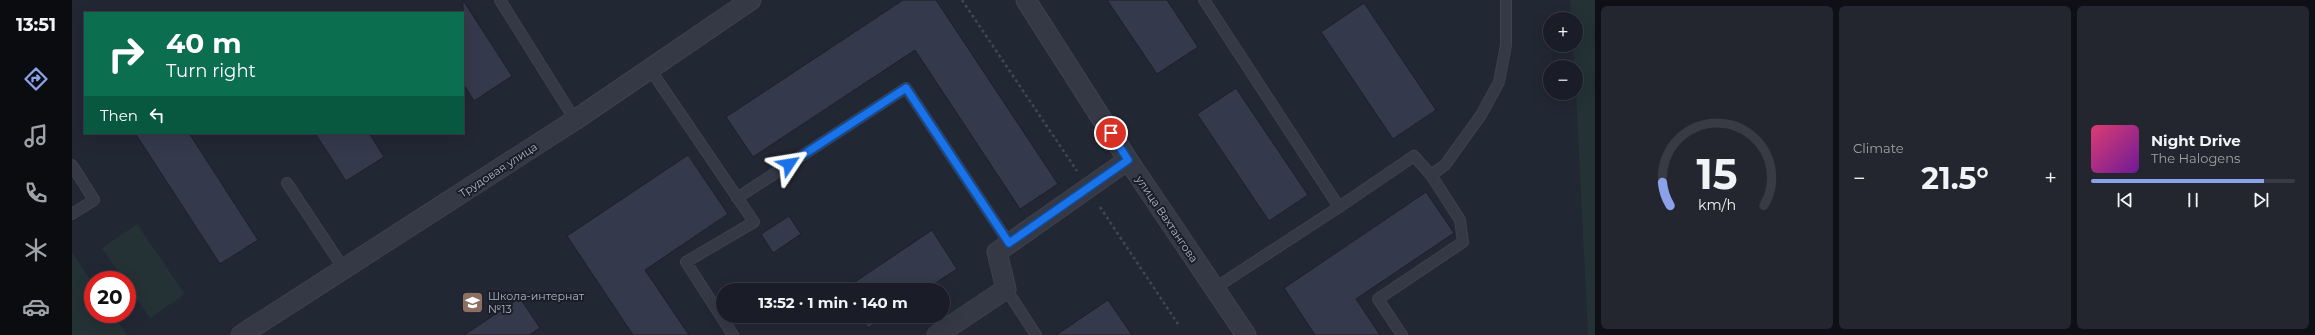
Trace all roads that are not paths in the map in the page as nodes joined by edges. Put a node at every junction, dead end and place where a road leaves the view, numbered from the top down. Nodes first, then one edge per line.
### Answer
1 (500, 0) edge
2 (751, 0) edge
3 (1026, 0) edge
4 (1204, 0) edge
5 (1506, 0) edge
6 (650, 69) junction
7 (575, 120) junction
8 (1128, 160) junction
9 (72, 165) edge
10 (1431, 175) junction
11 (287, 183) dead end
12 (737, 198) junction
13 (1339, 207) junction
14 (72, 214) edge
15 (1009, 243) junction
16 (344, 269) junction
17 (1215, 288) junction
18 (1006, 289) junction
19 (241, 335) edge
20 (733, 335) edge
21 (937, 335) edge
22 (1036, 335) edge
23 (1246, 335) edge
24 (1402, 335) edge

1 - 7 lane
2 - 6 street, Трудовая улица
3 - 8 street, улица Вахтангова
4 - 13 lane
5 - 10 lane
6 - 7 street, Трудовая улица
6 - 12 lane
7 - 16 street, Трудовая улица
8 - 15 street
8 - 17 street, улица Вахтангова
9 - 14 lane
10 - 13 lane
10 - 24 lane
11 - 16 lane
12 - 15 lane
12 - 20 lane
13 - 17 lane
15 - 18 street
16 - 19 street, Трудовая улица
17 - 23 street, улица Вахтангова
18 - 21 street
18 - 22 lane

